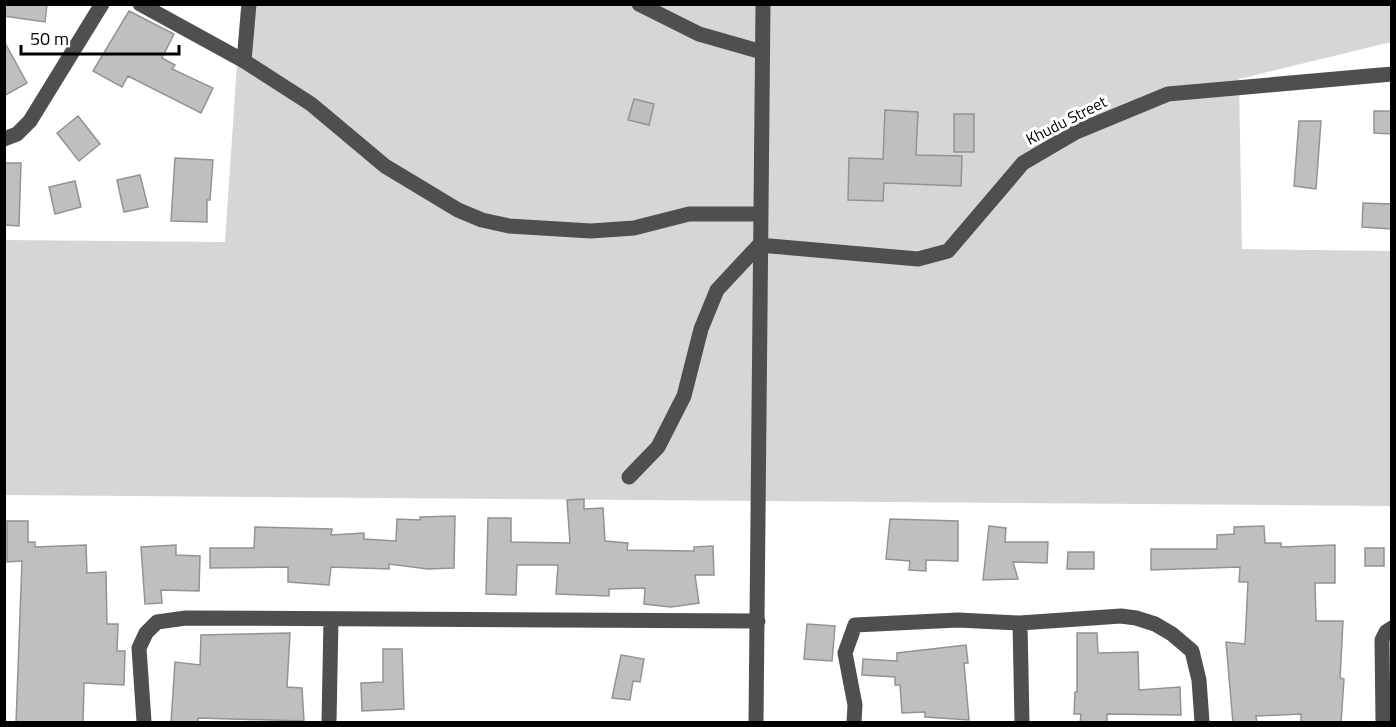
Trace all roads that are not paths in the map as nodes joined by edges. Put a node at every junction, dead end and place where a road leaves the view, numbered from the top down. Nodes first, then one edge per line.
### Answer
1 (102, 4) edge
2 (140, 4) edge
3 (249, 4) edge
4 (639, 4) edge
5 (763, 4) edge
6 (762, 52) junction
7 (244, 61) junction
8 (1392, 74) edge
9 (4, 139) edge
10 (761, 214) junction
11 (759, 245) junction
12 (629, 477) dead end
13 (331, 619) junction
14 (758, 621) junction
15 (1020, 623) junction
16 (1392, 628) edge
17 (144, 723) edge
18 (329, 723) edge
19 (756, 723) edge
20 (854, 723) edge
21 (1022, 723) edge
22 (1202, 723) edge
23 (1383, 723) edge

1 - 9 street
2 - 7 street
3 - 7 street
4 - 6 street
5 - 6 street
6 - 10 street
7 - 10 street
8 - 11 street, Khudu Street
10 - 11 street
11 - 12 street
11 - 14 street
13 - 14 street
13 - 17 street
13 - 18 street
14 - 19 street
15 - 20 street
15 - 21 street
15 - 22 street
16 - 23 street

